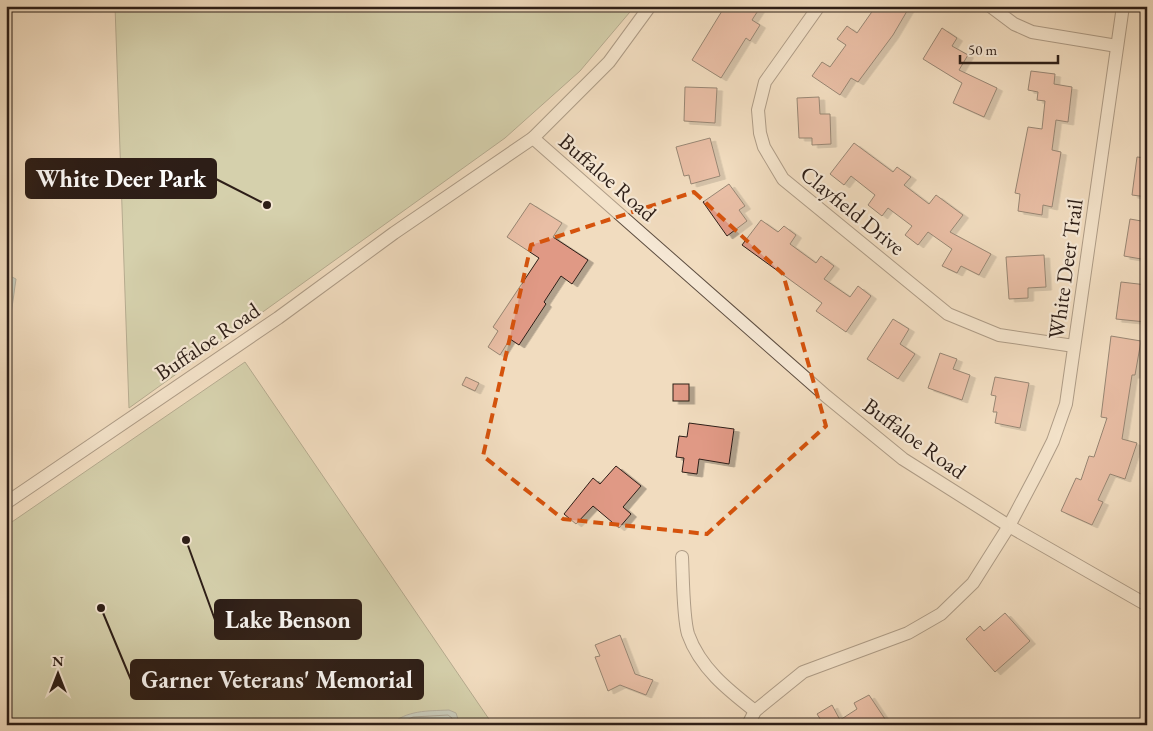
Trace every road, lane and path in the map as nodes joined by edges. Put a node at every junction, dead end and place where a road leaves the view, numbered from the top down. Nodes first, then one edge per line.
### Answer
1 (650, 6) edge
2 (819, 6) edge
3 (990, 6) edge
4 (1124, 6) edge
5 (1117, 46) junction
6 (533, 138) junction
7 (1074, 346) junction
8 (6, 503) edge
9 (1010, 526) junction
10 (682, 557) dead end
11 (1147, 605) edge
12 (755, 712) junction
13 (748, 725) edge

1 - 6 street
2 - 7 street, Clayfield Drive
3 - 5 street
4 - 5 street, White Deer Trail
5 - 7 street, White Deer Trail
6 - 8 street, Buffaloe Road
6 - 9 street, Buffaloe Road
7 - 9 street, White Deer Trail
9 - 11 street, Buffaloe Road
9 - 12 street, White Deer Trail
10 - 12 street
12 - 13 street

